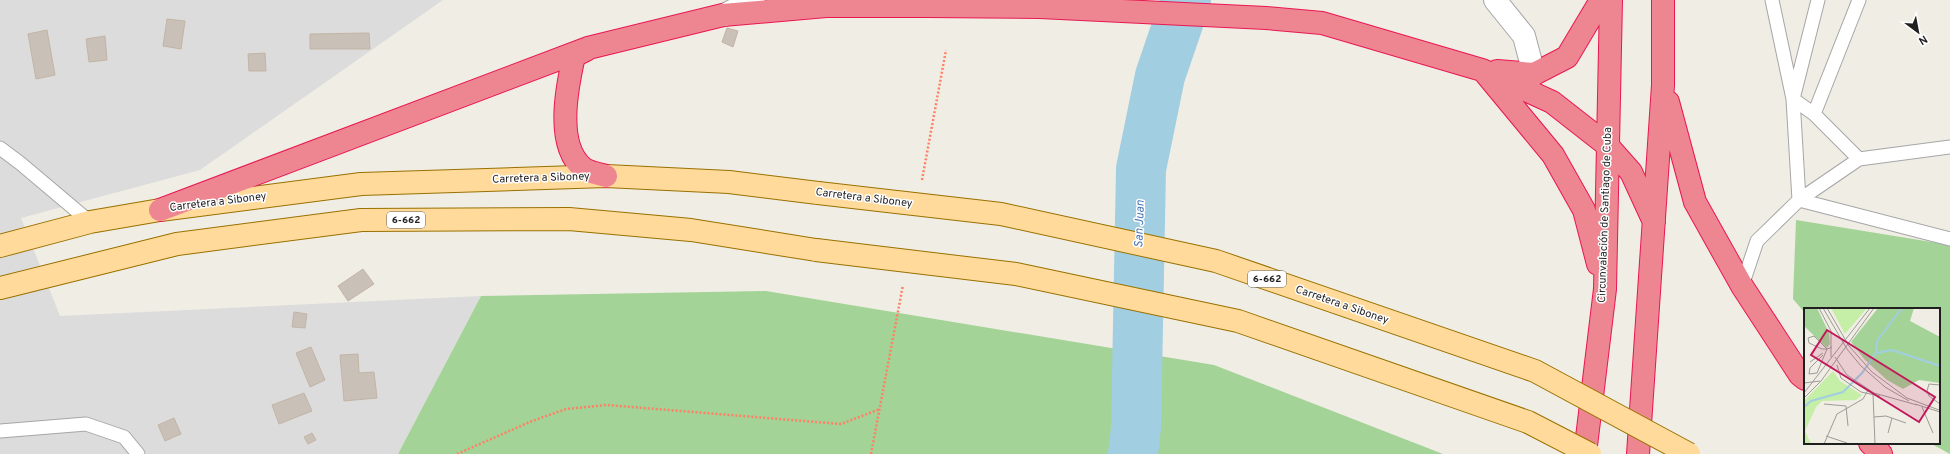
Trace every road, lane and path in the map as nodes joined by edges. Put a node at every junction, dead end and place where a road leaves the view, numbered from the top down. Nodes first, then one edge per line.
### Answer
1 (754, 0) edge
2 (1494, 0) edge
3 (1601, 0) edge
4 (1610, 0) edge
5 (1663, 0) edge
6 (1772, 0) edge
7 (1818, 0) edge
8 (1859, 0) edge
9 (825, 3) edge
10 (927, 3) edge
11 (722, 15) junction
12 (588, 48) junction
13 (1482, 70) junction
14 (1534, 74) junction
15 (1663, 85) junction
16 (1793, 99) junction
17 (1814, 114) junction
18 (1608, 145) junction
19 (1950, 147) edge
20 (0, 148) edge
21 (1859, 159) junction
22 (606, 176) junction
23 (1799, 200) junction
24 (160, 210) junction
25 (90, 222) junction
26 (1654, 222) junction
27 (1950, 239) edge
28 (0, 246) edge
29 (1742, 286) junction
30 (0, 288) edge
31 (1605, 289) junction
32 (1804, 378) edge
33 (880, 409) dead end
34 (0, 431) edge
35 (1871, 444) edge
36 (138, 454) edge
37 (457, 454) edge
38 (1585, 454) edge
39 (1590, 454) edge
40 (1638, 454) edge
41 (1689, 454) edge
42 (1881, 454) edge

1 - 11 street
2 - 14 street
3 - 14 highway
4 - 18 highway, Circunvalación de Santiago de Cuba
5 - 15 highway
6 - 16 lane
7 - 16 lane
8 - 17 lane
9 - 10 highway
9 - 11 highway
10 - 13 highway
11 - 12 highway
12 - 22 highway
12 - 24 highway
13 - 14 highway
13 - 18 highway
13 - 31 highway
15 - 26 highway
15 - 29 highway
16 - 17 lane
16 - 23 lane
17 - 21 lane
18 - 26 highway
18 - 31 highway, Circunvalación de Santiago de Cuba
19 - 21 lane
20 - 25 lane
21 - 23 lane
22 - 24 main road, Carretera a Siboney / 6-662
22 - 41 main road, Carretera a Siboney / 6-662, bridge
23 - 27 lane
23 - 29 lane
24 - 25 main road, Carretera a Siboney / 6-662
25 - 28 main road, Carretera a Siboney / 6-662
26 - 40 highway
29 - 32 highway
30 - 39 main road, 6-662, bridge
31 - 38 highway, Circunvalación de Santiago de Cuba
33 - 37 path
34 - 36 lane
35 - 42 highway

